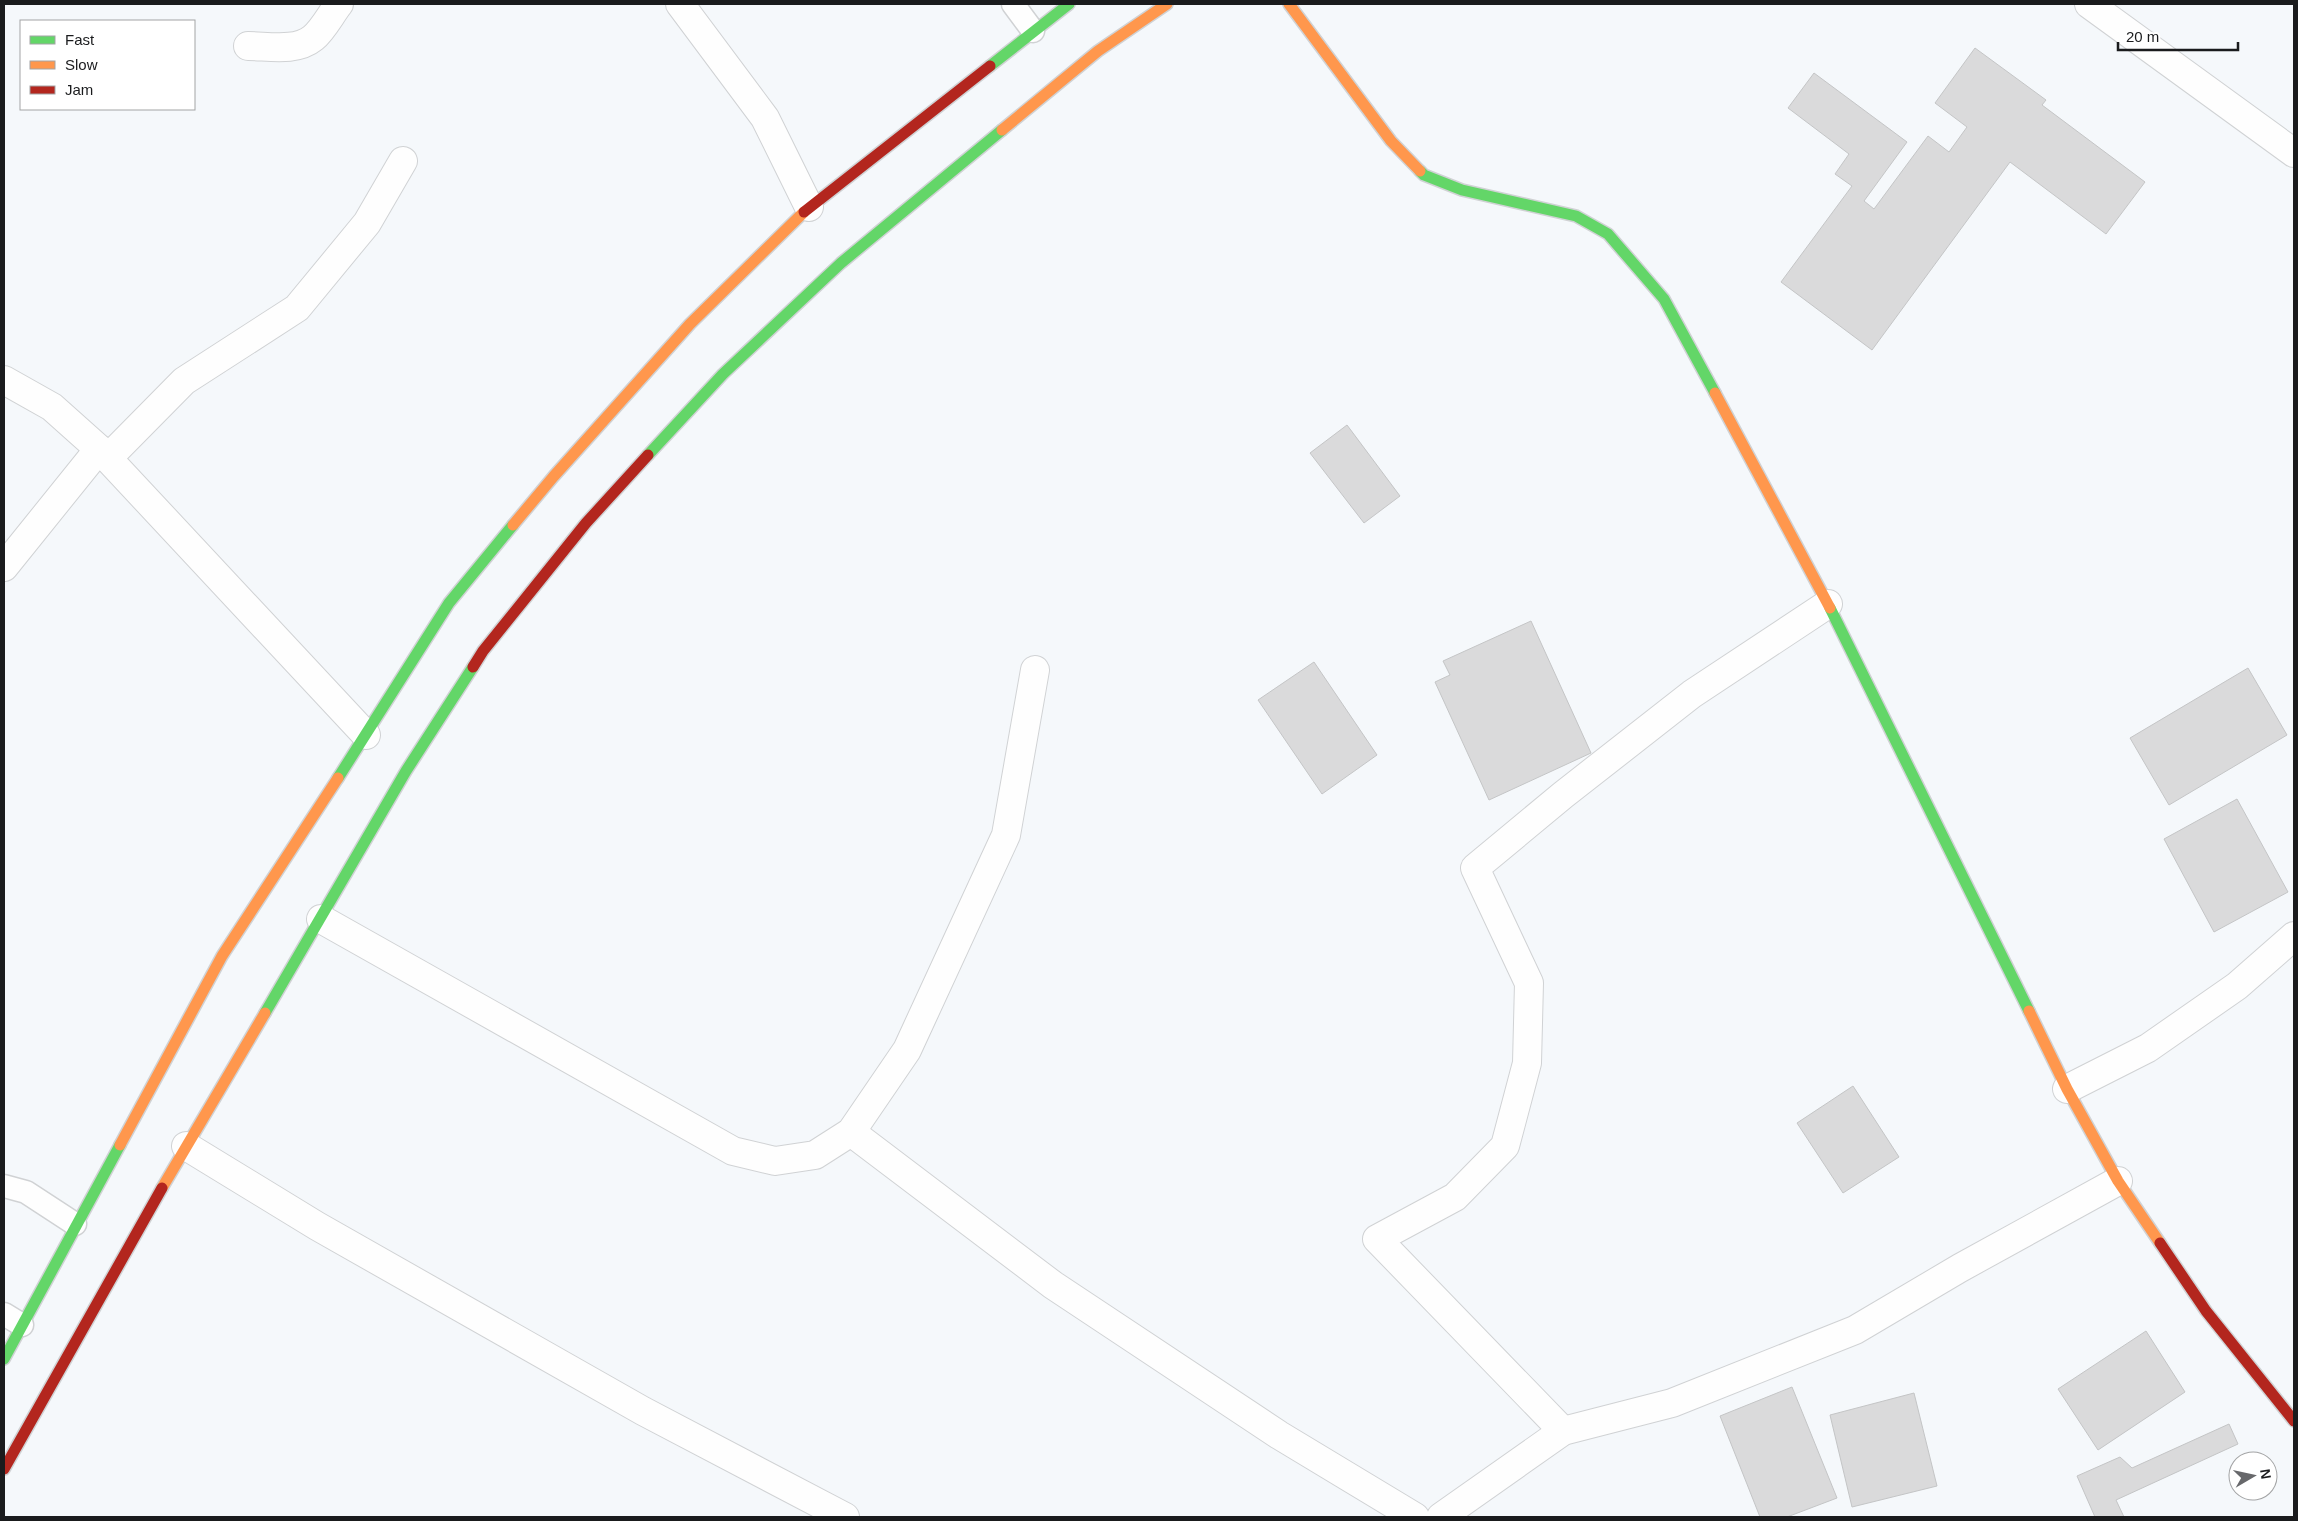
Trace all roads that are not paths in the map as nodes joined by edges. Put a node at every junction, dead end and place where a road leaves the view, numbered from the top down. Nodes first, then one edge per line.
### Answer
1 (339, 4) edge
2 (680, 4) edge
3 (1013, 4) edge
4 (1069, 4) edge
5 (1167, 4) edge
6 (1289, 4) edge
7 (2089, 4) edge
8 (1033, 31) junction
9 (248, 46) dead end
10 (2294, 153) edge
11 (403, 161) dead end
12 (809, 207) junction
13 (4, 380) edge
14 (104, 453) junction
15 (4, 567) edge
16 (1828, 604) junction
17 (1035, 670) dead end
18 (366, 736) junction
19 (321, 919) junction
20 (2294, 936) edge
21 (2067, 1089) junction
22 (851, 1132) junction
23 (186, 1146) junction
24 (2118, 1181) junction
25 (4, 1186) edge
26 (76, 1224) junction
27 (13, 1320) edge
28 (4, 1359) edge
29 (2294, 1421) edge
30 (1563, 1431) junction
31 (4, 1469) edge
32 (845, 1517) edge
33 (1415, 1517) edge
34 (1441, 1517) edge

1 - 9 street
2 - 12 street
3 - 8 lane
4 - 8 main road
5 - 19 main road
6 - 16 main road
7 - 10 street
8 - 12 main road
11 - 14 street
12 - 18 main road
13 - 14 street
14 - 15 street
14 - 18 street
16 - 21 main road
16 - 30 street
17 - 22 street
18 - 26 main road
19 - 22 street
19 - 23 main road
20 - 21 street
21 - 24 main road
22 - 33 street
23 - 31 main road
23 - 32 street
24 - 29 main road
24 - 30 street
25 - 26 lane
26 - 27 main road
27 - 28 main road
30 - 34 street

